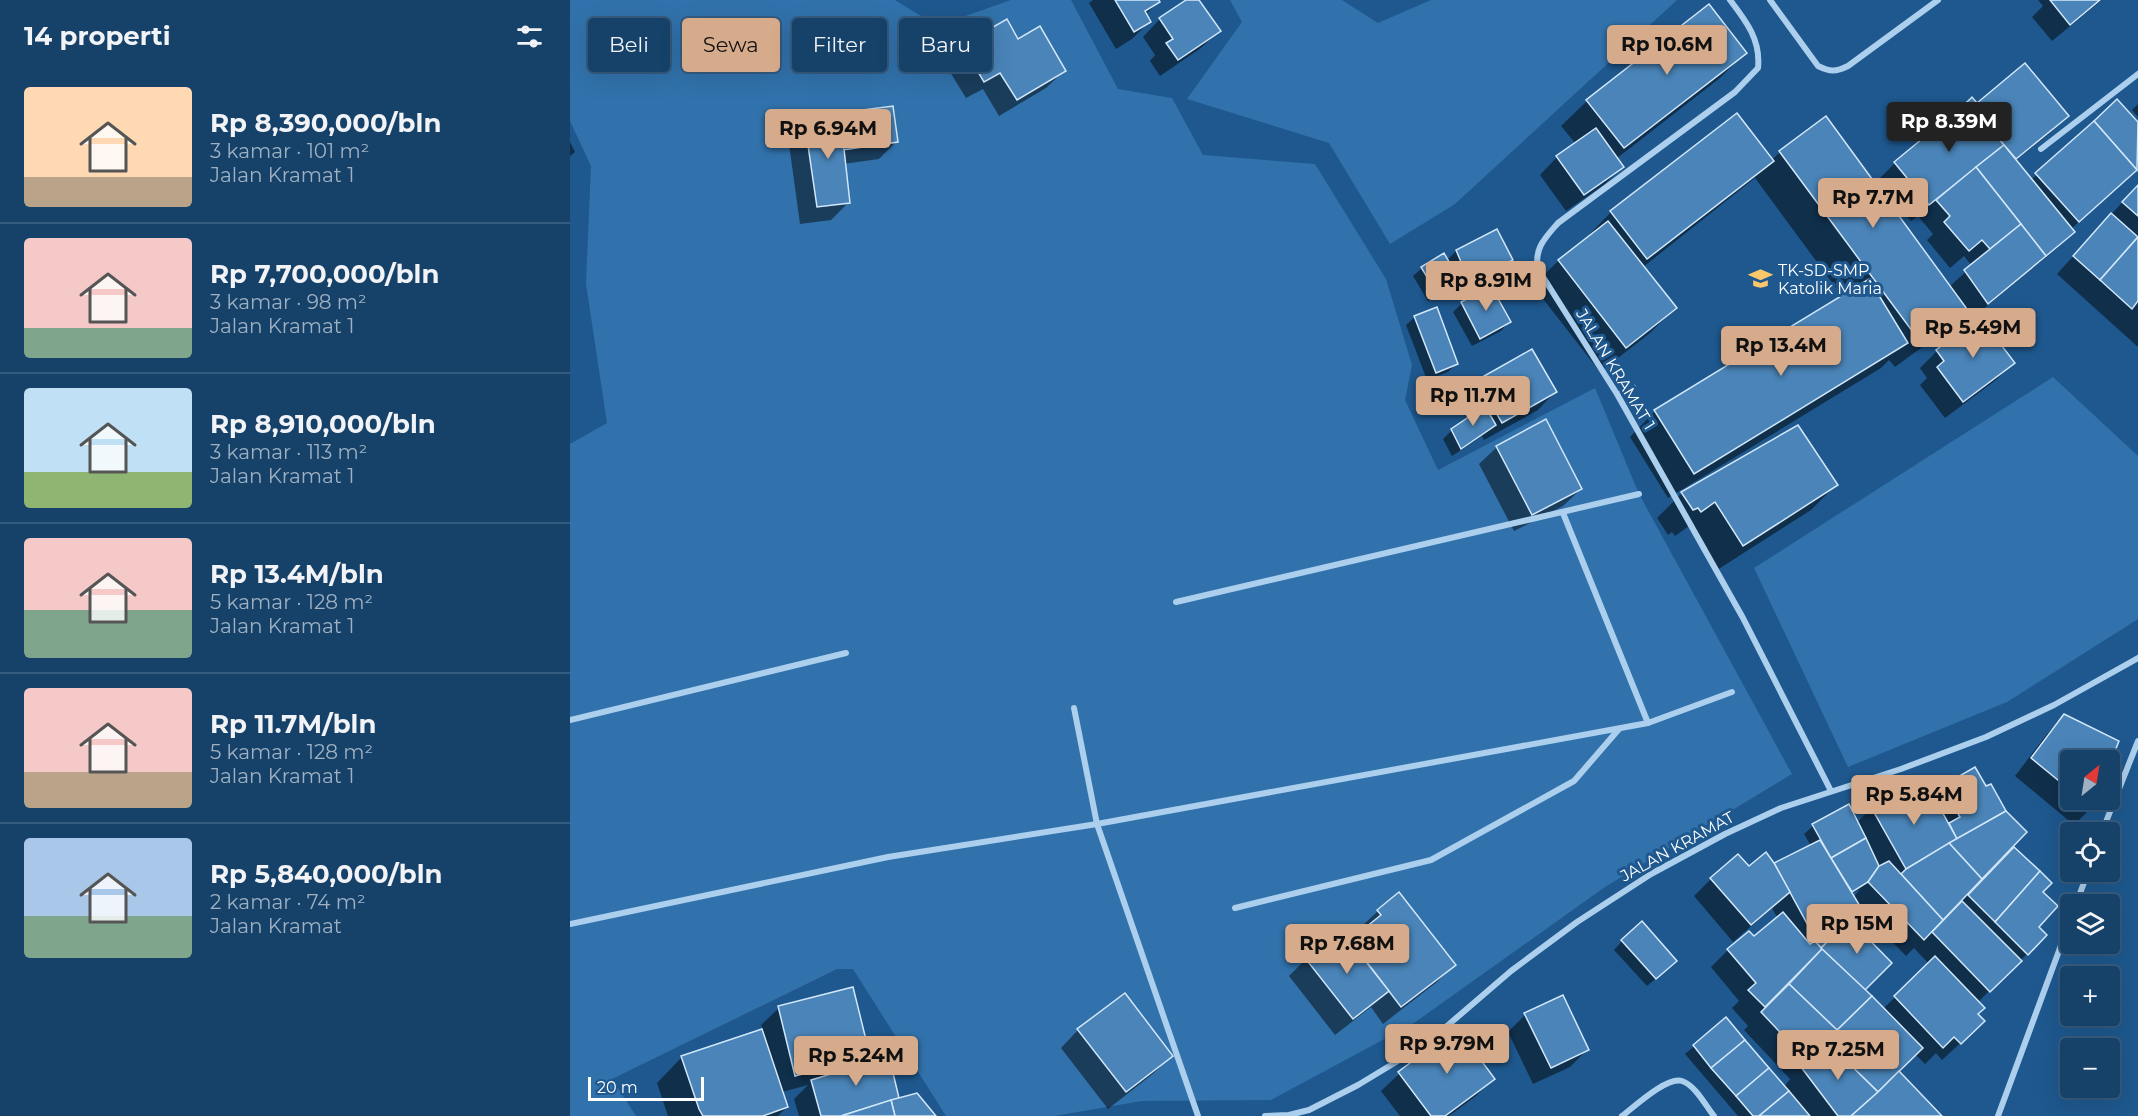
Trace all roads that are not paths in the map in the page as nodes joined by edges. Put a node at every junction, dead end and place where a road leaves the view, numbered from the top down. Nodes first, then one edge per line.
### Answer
1 (1730, 0) edge
2 (1770, 0) edge
3 (1938, 0) edge
4 (2138, 74) edge
5 (2041, 149) dead end
6 (1634, 387) dead end
7 (1617, 394) junction
8 (1640, 494) dead end
9 (1563, 513) junction
10 (1176, 602) dead end
11 (846, 653) dead end
12 (2138, 658) edge
13 (1732, 692) dead end
14 (1074, 708) dead end
15 (570, 720) edge
16 (1648, 723) junction
17 (1619, 729) junction
18 (2138, 741) edge
19 (1831, 791) junction
20 (2106, 822) edge
21 (1098, 824) junction
22 (1235, 908) dead end
23 (570, 924) edge
24 (2060, 948) edge
25 (1198, 1116) edge
26 (1265, 1116) edge
27 (1622, 1116) edge
28 (1714, 1116) edge
29 (1998, 1116) edge

1 - 7 street, JALAN KRAMAT 1
2 - 3 street
4 - 5 street
6 - 7 lane
7 - 19 street, JALAN KRAMAT 1
8 - 9 street
9 - 10 street
9 - 16 street
11 - 15 street
12 - 19 street, JALAN KRAMAT
13 - 16 street
14 - 21 street
16 - 17 street
17 - 21 street
17 - 22 street
18 - 20 street
19 - 26 street, JALAN KRAMAT
21 - 23 street
21 - 25 street
24 - 29 street
27 - 28 street

